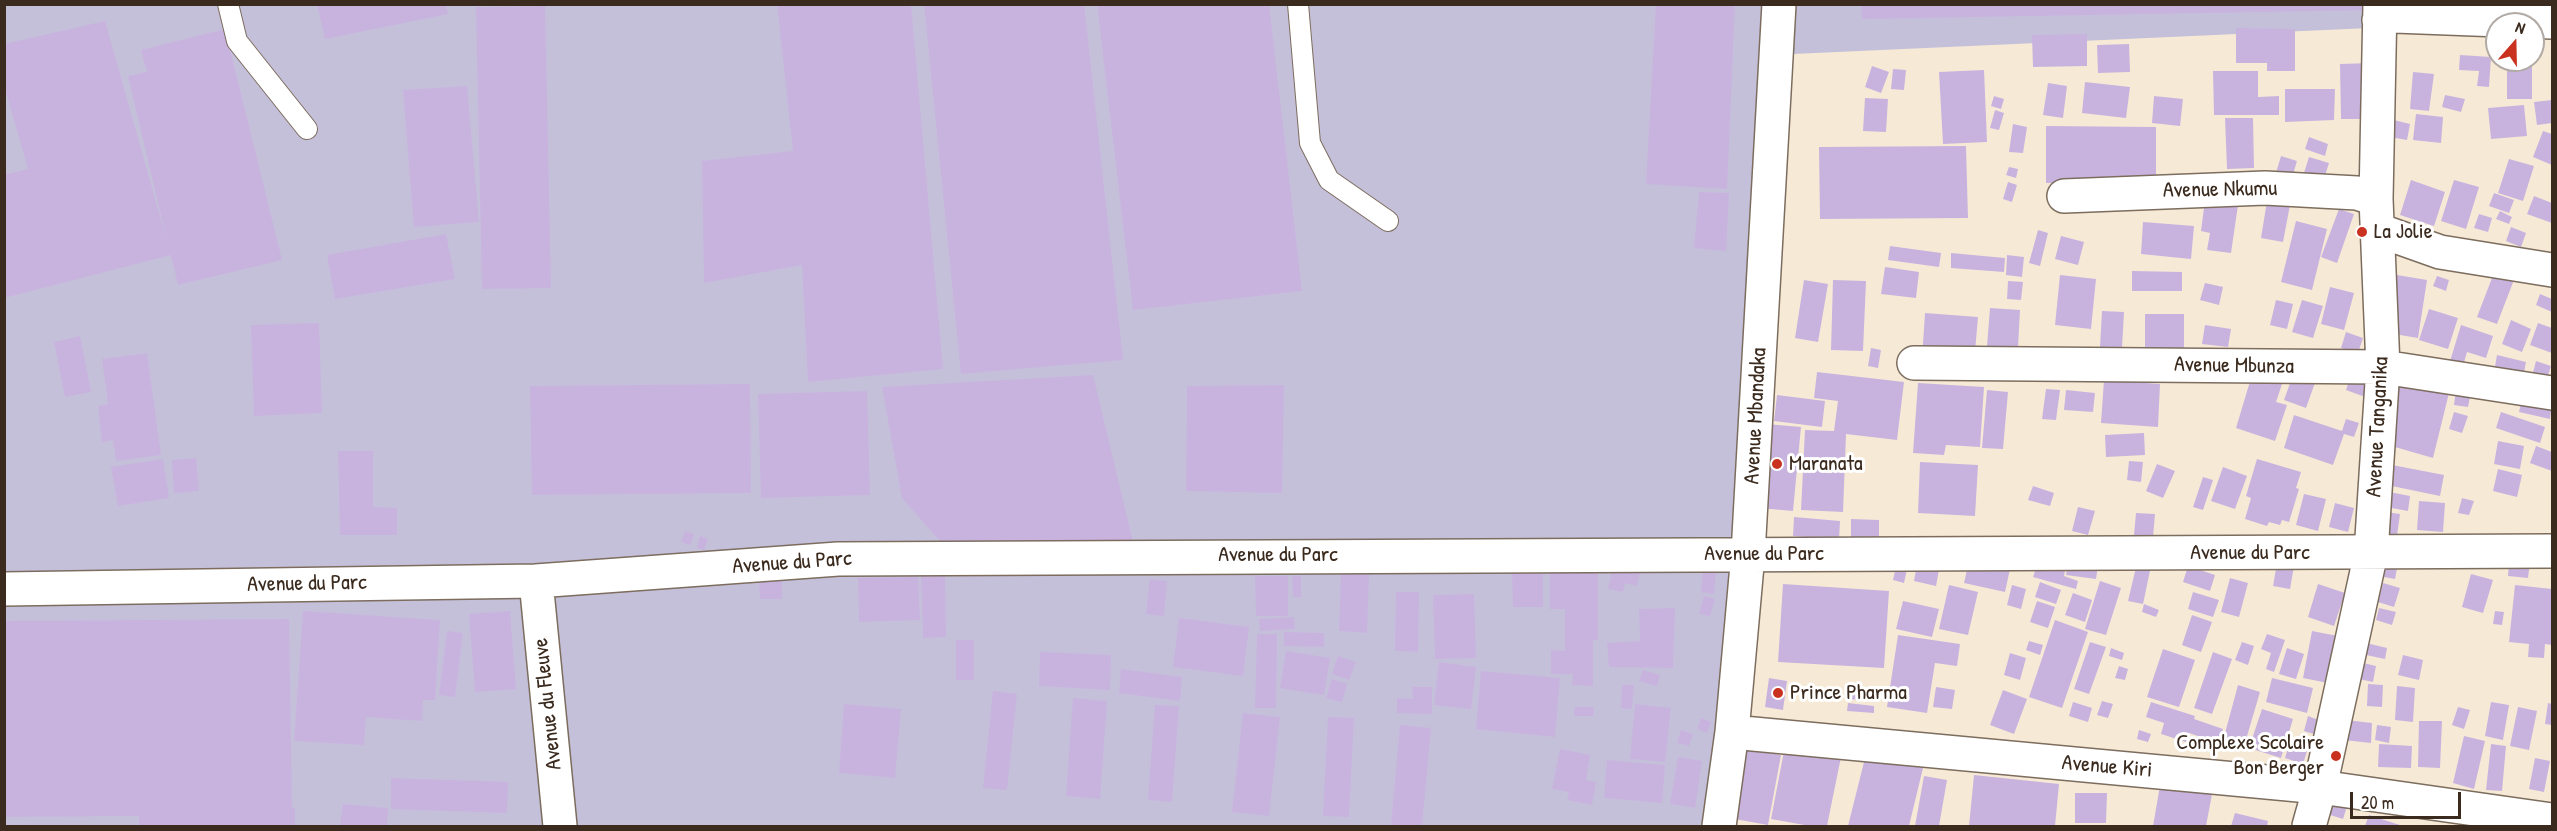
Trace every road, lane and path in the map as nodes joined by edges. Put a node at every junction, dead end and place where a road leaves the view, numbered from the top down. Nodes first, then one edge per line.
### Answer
1 (228, 4) edge
2 (1298, 4) edge
3 (1779, 4) edge
4 (2380, 12) edge
5 (2553, 22) edge
6 (307, 129) dead end
7 (2064, 196) dead end
8 (2377, 214) junction
9 (1388, 221) dead end
10 (2553, 270) edge
11 (1914, 363) dead end
12 (2384, 367) junction
13 (2553, 393) edge
14 (2553, 551) edge
15 (2371, 553) junction
16 (1748, 554) junction
17 (536, 581) junction
18 (4, 589) edge
19 (1732, 732) junction
20 (2320, 787) junction
21 (2553, 820) edge
22 (560, 826) edge
23 (1719, 826) edge
24 (2308, 826) edge

1 - 6 lane
2 - 9 lane
3 - 16 street, Avenue Mbandaka
4 - 5 street
4 - 8 street, Avenue Tanganika
7 - 8 street, Avenue Nkumu
8 - 10 street, Avenue Nkumu
8 - 12 street, Avenue Tanganika
11 - 12 street, Avenue Mbunza
12 - 13 street, Avenue Mbunza
12 - 15 street, Avenue Tanganika
14 - 15 street, Avenue du Parc
15 - 16 street, Avenue du Parc
15 - 20 street, Avenue Tanganika
16 - 17 street, Avenue du Parc
16 - 19 street, Avenue Mbandaka
17 - 18 street, Avenue du Parc
17 - 22 street, Avenue du Fleuve
19 - 20 street, Avenue Kiri
19 - 23 street, Avenue Mbandaka
20 - 21 street, Avenue Kiri
20 - 24 street, Avenue Tanganika

